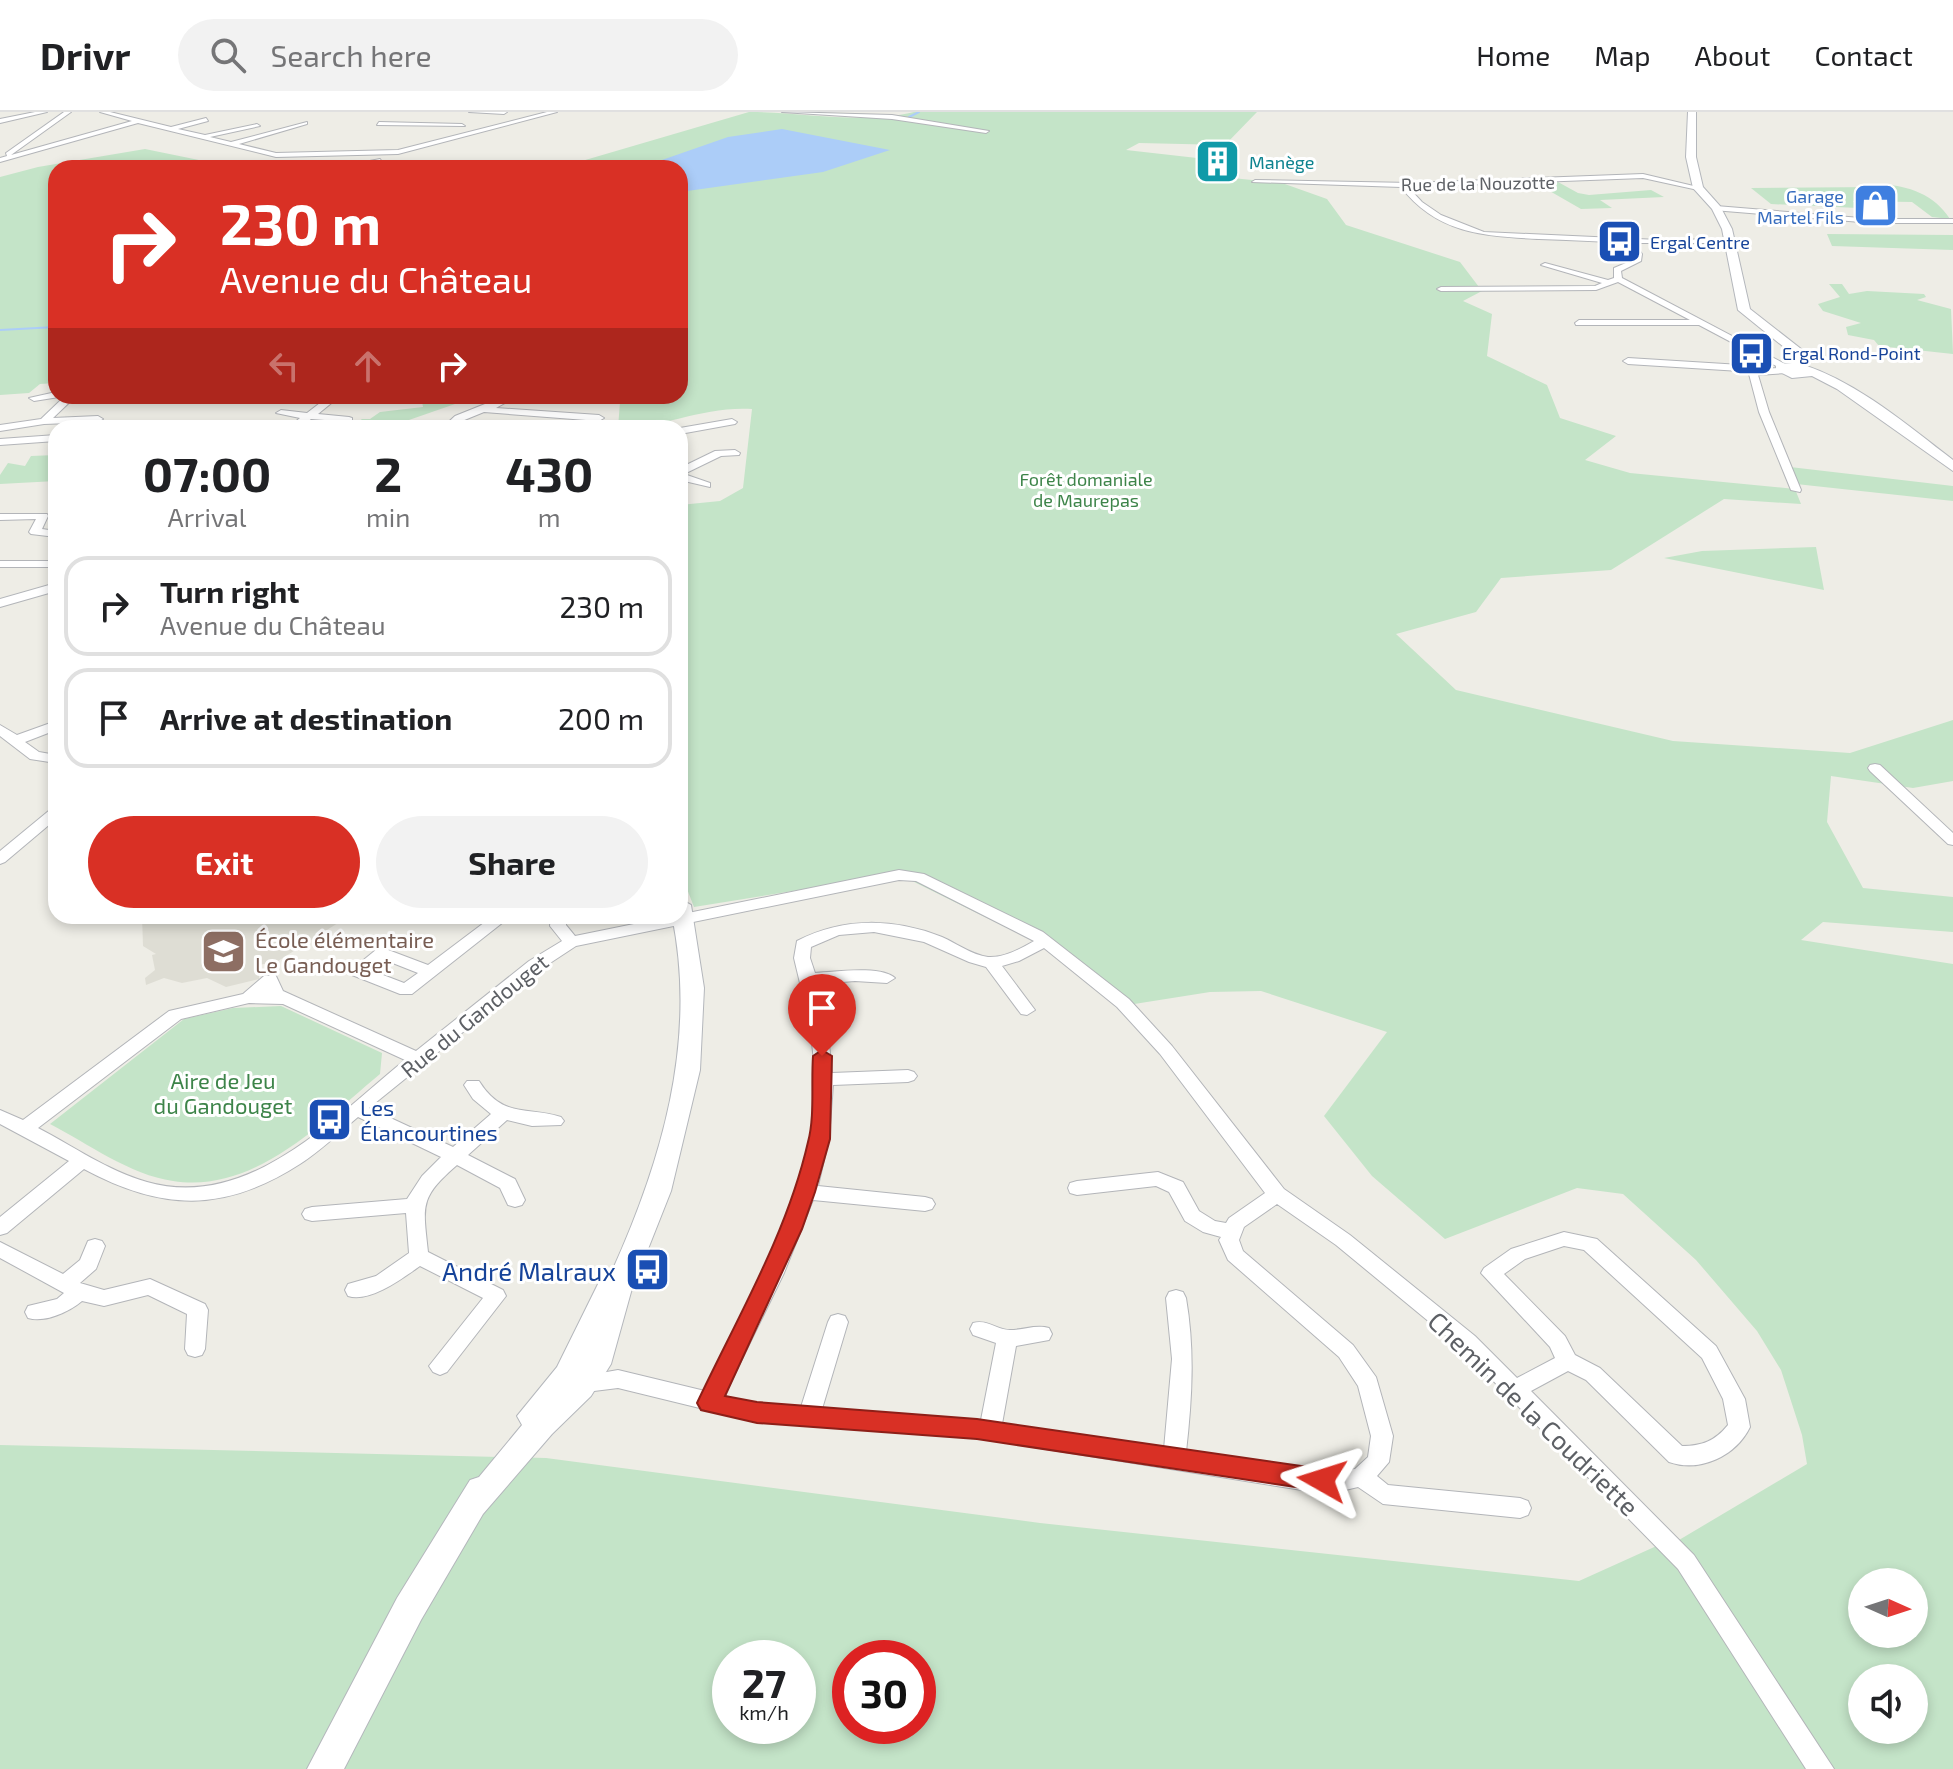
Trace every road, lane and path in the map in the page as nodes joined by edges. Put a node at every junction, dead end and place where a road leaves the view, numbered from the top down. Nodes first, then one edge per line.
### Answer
1 (44, 112) edge
2 (68, 112) edge
3 (103, 112) edge
4 (472, 112) edge
5 (504, 112) edge
6 (554, 112) edge
7 (785, 112) edge
8 (1692, 112) edge
9 (450, 119) dead end
10 (206, 120) dead end
11 (136, 121) junction
12 (305, 123) dead end
13 (379, 124) dead end
14 (3, 125) edge
15 (257, 126) dead end
16 (462, 126) junction
17 (173, 128) junction
18 (479, 131) junction
19 (986, 131) dead end
20 (203, 136) junction
21 (232, 144) junction
22 (374, 147) dead end
23 (398, 152) junction
24 (285, 156) junction
25 (0, 160) edge
26 (381, 160) edge
27 (1642, 166) dead end
28 (1643, 176) junction
29 (1255, 182) dead end
30 (1479, 182) junction
31 (1403, 185) junction
32 (1698, 188) junction
33 (1497, 191) dead end
34 (1716, 208) junction
35 (1953, 221) edge
36 (1628, 241) junction
37 (1729, 241) junction
38 (1545, 265) dead end
39 (1615, 280) junction
40 (1441, 289) dead end
41 (1701, 322) junction
42 (1579, 323) dead end
43 (1628, 361) dead end
44 (1798, 365) junction
45 (1782, 368) junction
46 (1753, 372) junction
47 (1812, 372) junction
48 (48, 396) edge
49 (34, 398) dead end
50 (62, 404) edge
51 (325, 404) edge
52 (505, 404) edge
53 (514, 404) edge
54 (281, 413) dead end
55 (309, 416) junction
56 (599, 418) dead end
57 (98, 419) dead end
58 (71, 420) edge
59 (304, 420) edge
60 (349, 420) dead end
61 (458, 420) edge
62 (44, 421) junction
63 (48, 421) edge
64 (732, 422) dead end
65 (0, 428) edge
66 (688, 430) edge
67 (48, 439) edge
68 (0, 442) edge
69 (735, 453) dead end
70 (1953, 467) edge
71 (688, 470) edge
72 (688, 477) edge
73 (706, 485) dead end
74 (1796, 490) dead end
75 (0, 517) edge
76 (48, 533) edge
77 (0, 564) edge
78 (48, 564) edge
79 (48, 589) edge
80 (0, 603) edge
81 (48, 728) edge
82 (0, 729) edge
83 (14, 741) junction
84 (48, 758) edge
85 (1875, 768) dead end
86 (48, 819) edge
87 (1953, 841) edge
88 (0, 859) edge
89 (899, 875) joint
90 (688, 910) edge
91 (493, 924) edge
92 (558, 924) edge
93 (635, 924) edge
94 (684, 924) edge
95 (1045, 941) junction
96 (571, 942) junction
97 (991, 962) junction
98 (430, 972) dead end
99 (887, 978) dead end
100 (809, 979) junction
101 (1027, 1010) dead end
102 (418, 1059) junction
103 (908, 1076) dead end
104 (824, 1079) junction
105 (473, 1085) dead end
106 (356, 1109) junction
107 (505, 1112) junction
108 (0, 1116) edge
109 (555, 1121) dead end
110 (25, 1128) junction
111 (455, 1156) junction
112 (83, 1160) junction
113 (1077, 1188) dead end
114 (804, 1192) junction
115 (1277, 1194) junction
116 (515, 1200) dead end
117 (925, 1204) dead end
118 (414, 1205) junction
119 (312, 1214) dead end
120 (0, 1228) edge
121 (1232, 1232) junction
122 (95, 1246) dead end
123 (0, 1249) edge
124 (419, 1256) junction
125 (72, 1288) junction
126 (355, 1290) dead end
127 (1176, 1298) dead end
128 (35, 1312) dead end
129 (838, 1322) dead end
130 (980, 1329) dead end
131 (1042, 1334) dead end
132 (1007, 1339) junction
133 (195, 1349) dead end
134 (1567, 1361) junction
135 (440, 1366) dead end
136 (588, 1372) junction
137 (1512, 1388) junction
138 (710, 1403) junction
139 (809, 1417) junction
140 (990, 1431) junction
141 (1174, 1460) junction
142 (1361, 1477) junction
143 (1520, 1508) dead end
144 (325, 1769) edge
145 (1821, 1769) edge

1 - 14 street
2 - 25 street
3 - 11 street
4 - 5 street
6 - 18 street
7 - 19 street
8 - 32 street
9 - 16 street
10 - 17 street
11 - 17 street
11 - 25 street
12 - 21 street
13 - 16 street
15 - 20 street
16 - 18 street
17 - 20 street
18 - 23 street
20 - 21 street
21 - 24 street
22 - 24 street
23 - 24 street
23 - 26 street
27 - 28 street
28 - 30 street, Rue de la Nouzotte
28 - 32 street, Rue de la Nouzotte
29 - 31 street, Rue de la Nouzotte
30 - 31 street, Rue de la Nouzotte
30 - 33 street
31 - 36 street
32 - 34 street
34 - 35 street
34 - 37 street
36 - 37 street
36 - 39 street
37 - 44 street
38 - 39 street
39 - 40 street
39 - 41 street
41 - 42 street
41 - 45 street
43 - 46 street
44 - 45 street
44 - 47 street
45 - 46 street
45 - 47 street
46 - 74 street
47 - 70 street
48 - 49 street
50 - 62 street
51 - 55 street
52 - 61 street
53 - 56 street
54 - 55 street
55 - 59 street
55 - 60 street
57 - 58 street
62 - 63 street
62 - 65 street
64 - 66 street
67 - 68 street
69 - 71 street
72 - 73 street
75 - 76 street
77 - 78 street
79 - 80 street
81 - 83 street
82 - 83 street
83 - 84 street
85 - 87 street
86 - 88 street
89 - 90 street, Rue du Gandouget
89 - 95 street, Chemin de la Coudriette
91 - 98 street
92 - 96 street
93 - 96 street, Rue du Gandouget
94 - 136 street
95 - 97 street
95 - 115 street, Chemin de la Coudriette
96 - 102 street, Rue du Gandouget
97 - 100 street
97 - 101 street
99 - 100 street
100 - 104 street
102 - 106 street, Rue du Gandouget
102 - 110 street
103 - 104 street
104 - 114 street
105 - 107 street
106 - 111 street
106 - 112 street, Rue du Gandouget
107 - 109 street
107 - 111 street
108 - 110 street, Rue du Gandouget
110 - 112 street, Rue du Gandouget
111 - 116 street
111 - 118 street
112 - 120 street
113 - 121 street
114 - 117 street
114 - 138 street
115 - 121 street
115 - 137 street, Chemin de la Coudriette
118 - 119 street
118 - 124 street
121 - 142 street
122 - 125 street
123 - 125 street
124 - 126 street
124 - 135 street
125 - 128 street
125 - 133 street
127 - 141 street
129 - 139 street
130 - 132 street
131 - 132 street
132 - 140 street
134 - 134 street
134 - 137 street
136 - 138 street
136 - 144 street
137 - 145 street, Chemin de la Coudriette
138 - 139 street
139 - 140 street
140 - 141 street
141 - 142 street
142 - 143 street

